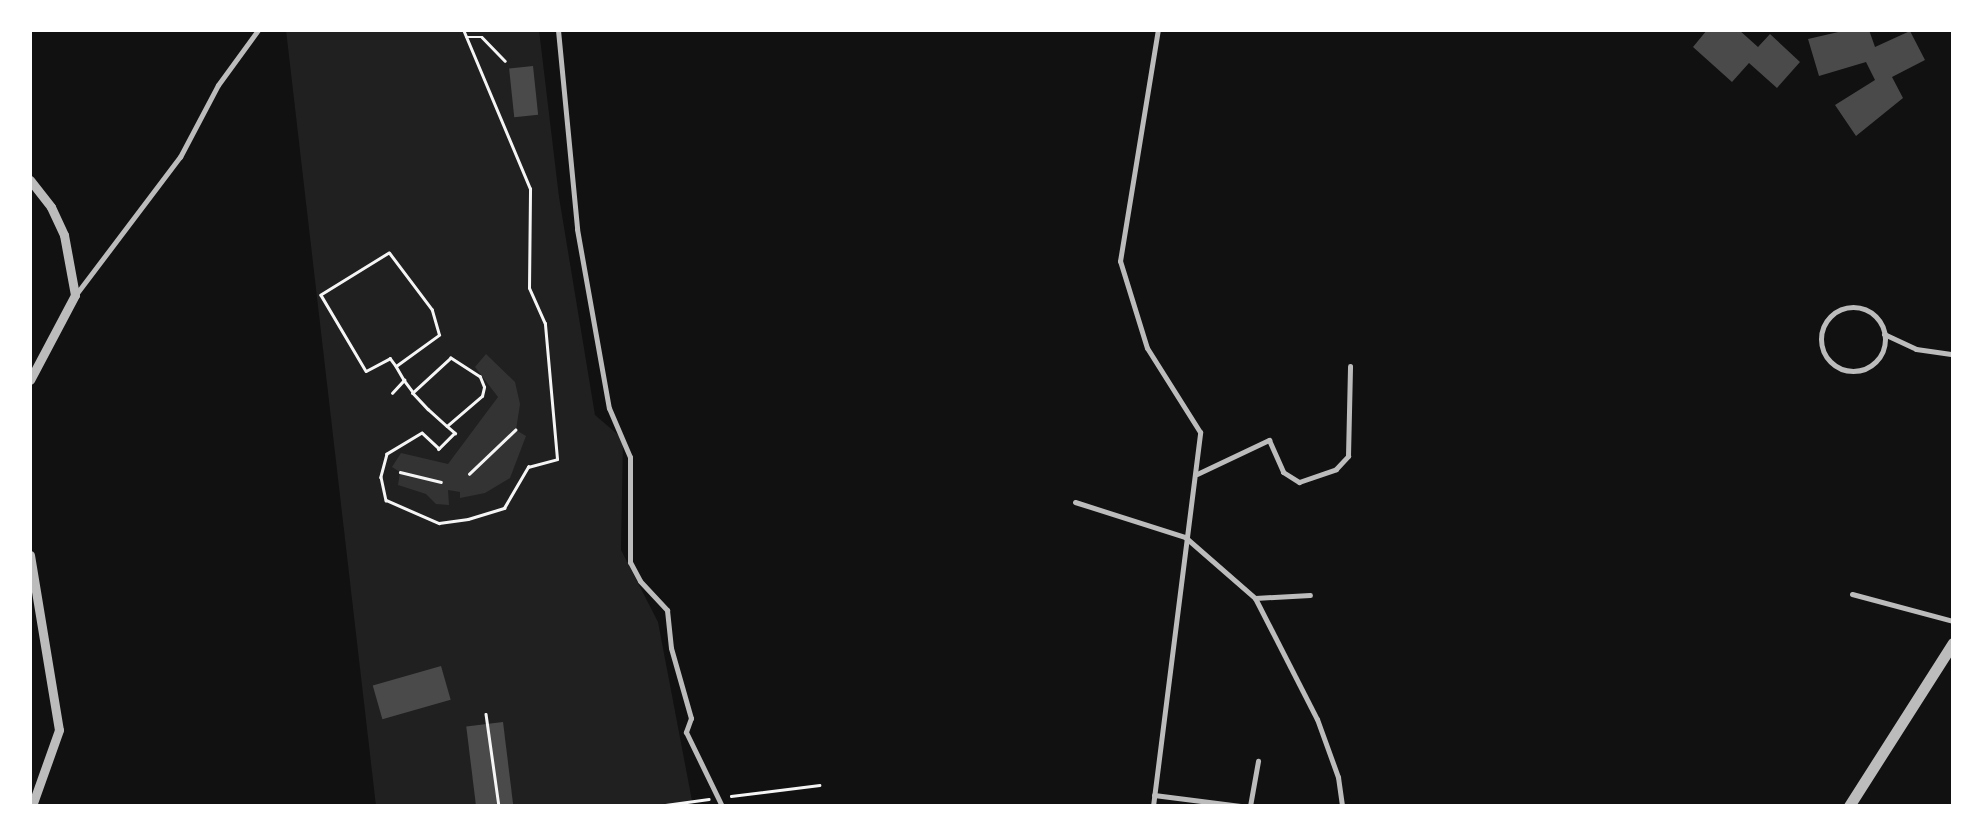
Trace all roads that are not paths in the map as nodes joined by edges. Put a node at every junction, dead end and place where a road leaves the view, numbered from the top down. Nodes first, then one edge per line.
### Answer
1 (258, 30) edge
2 (558, 30) edge
3 (1158, 30) edge
4 (30, 180) edge
5 (75, 295) junction
6 (1884, 334) junction
7 (1953, 354) edge
8 (1350, 366) dead end
9 (30, 380) edge
10 (1197, 474) junction
11 (1075, 502) dead end
12 (1185, 537) junction
13 (30, 555) edge
14 (1852, 594) dead end
15 (1310, 595) dead end
16 (1255, 598) junction
17 (1953, 621) edge
18 (1953, 642) edge
19 (1258, 761) dead end
20 (1154, 795) junction
21 (32, 801) edge
22 (722, 806) edge
23 (1153, 806) edge
24 (1240, 806) edge
25 (1250, 806) edge
26 (1342, 806) edge
27 (1848, 806) edge

1 - 5 lane
2 - 22 lane
3 - 10 lane
4 - 5 street
5 - 9 street
6 - 6 lane
6 - 7 lane
8 - 10 lane
10 - 12 lane
11 - 12 lane
12 - 16 lane
12 - 20 lane
13 - 21 street
14 - 17 lane
15 - 16 lane
16 - 26 lane
18 - 27 street
19 - 25 lane
20 - 23 lane
20 - 24 lane

